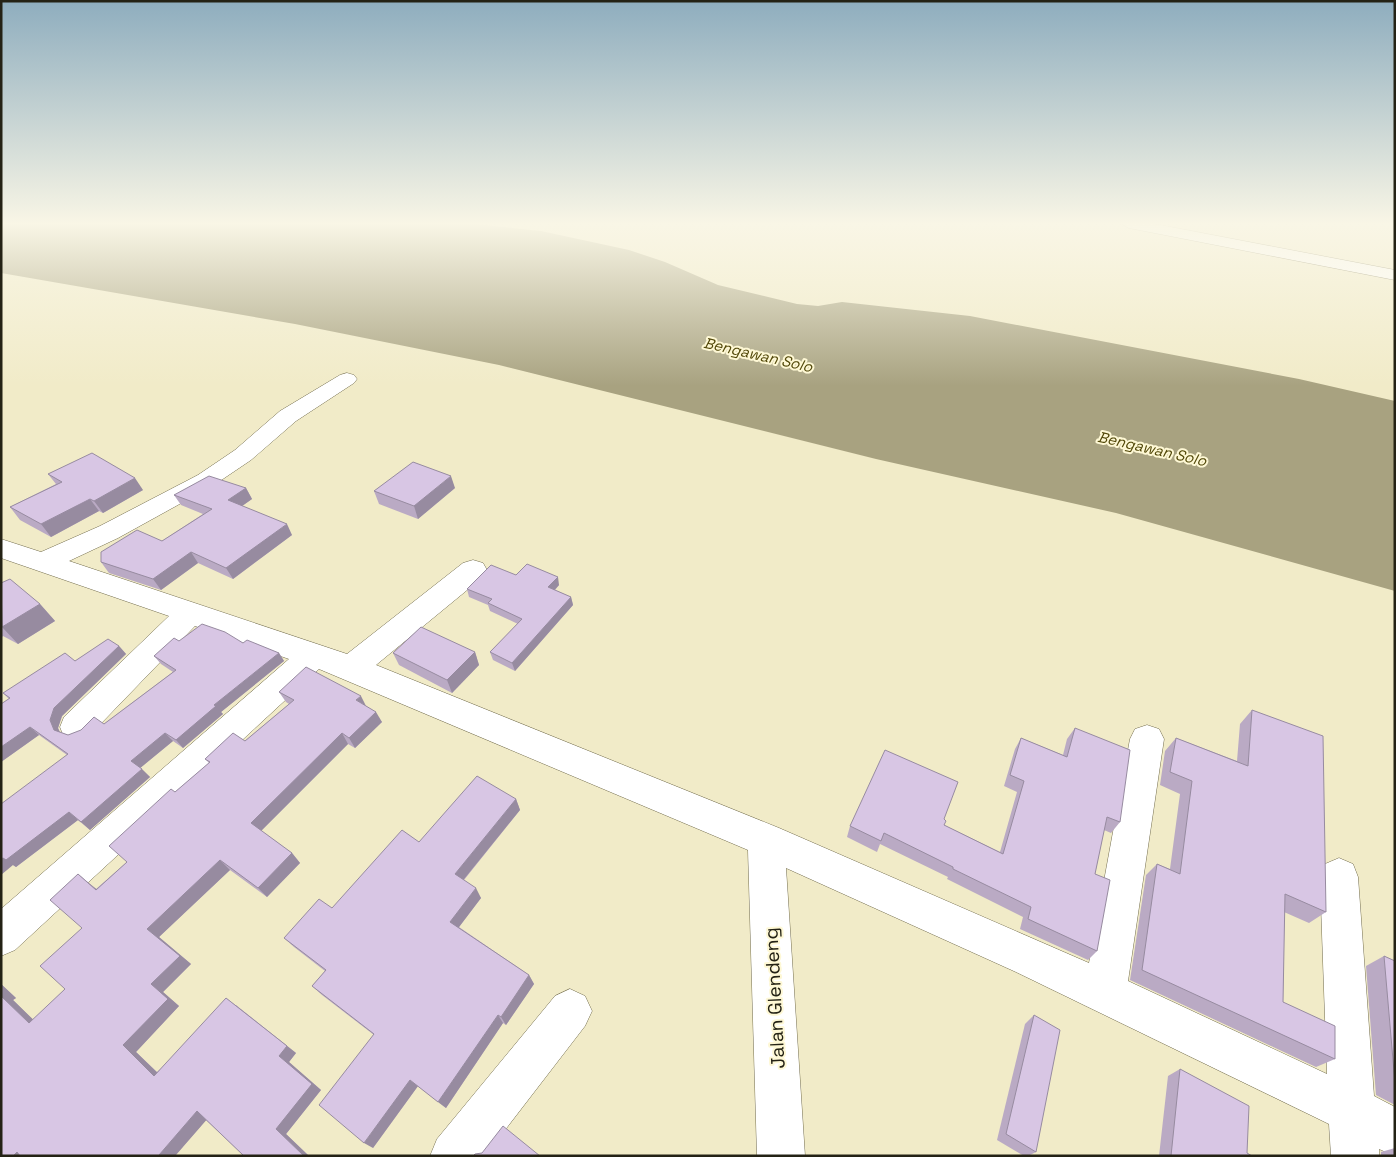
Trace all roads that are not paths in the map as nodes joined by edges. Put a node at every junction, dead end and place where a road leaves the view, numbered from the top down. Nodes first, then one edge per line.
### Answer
1 (347, 379) dead end
2 (15, 557) edge
3 (472, 570) dead end
4 (190, 613) junction
5 (314, 655) junction
6 (350, 668) junction
7 (76, 727) dead end
8 (1148, 739) dead end
9 (766, 840) junction
10 (1339, 877) dead end
11 (1, 936) edge
12 (1104, 992) junction
13 (570, 1010) dead end
14 (1352, 1110) junction
15 (1395, 1132) edge
16 (454, 1156) edge
17 (781, 1156) edge
18 (1355, 1156) edge

1 - 2 street
2 - 4 street
3 - 6 street
4 - 5 street
4 - 7 street
5 - 6 street
5 - 11 street
6 - 9 street
8 - 12 street
9 - 12 street
9 - 17 street, Jalan Glendeng
10 - 14 street
12 - 14 street
13 - 16 street
14 - 15 street
14 - 18 street

